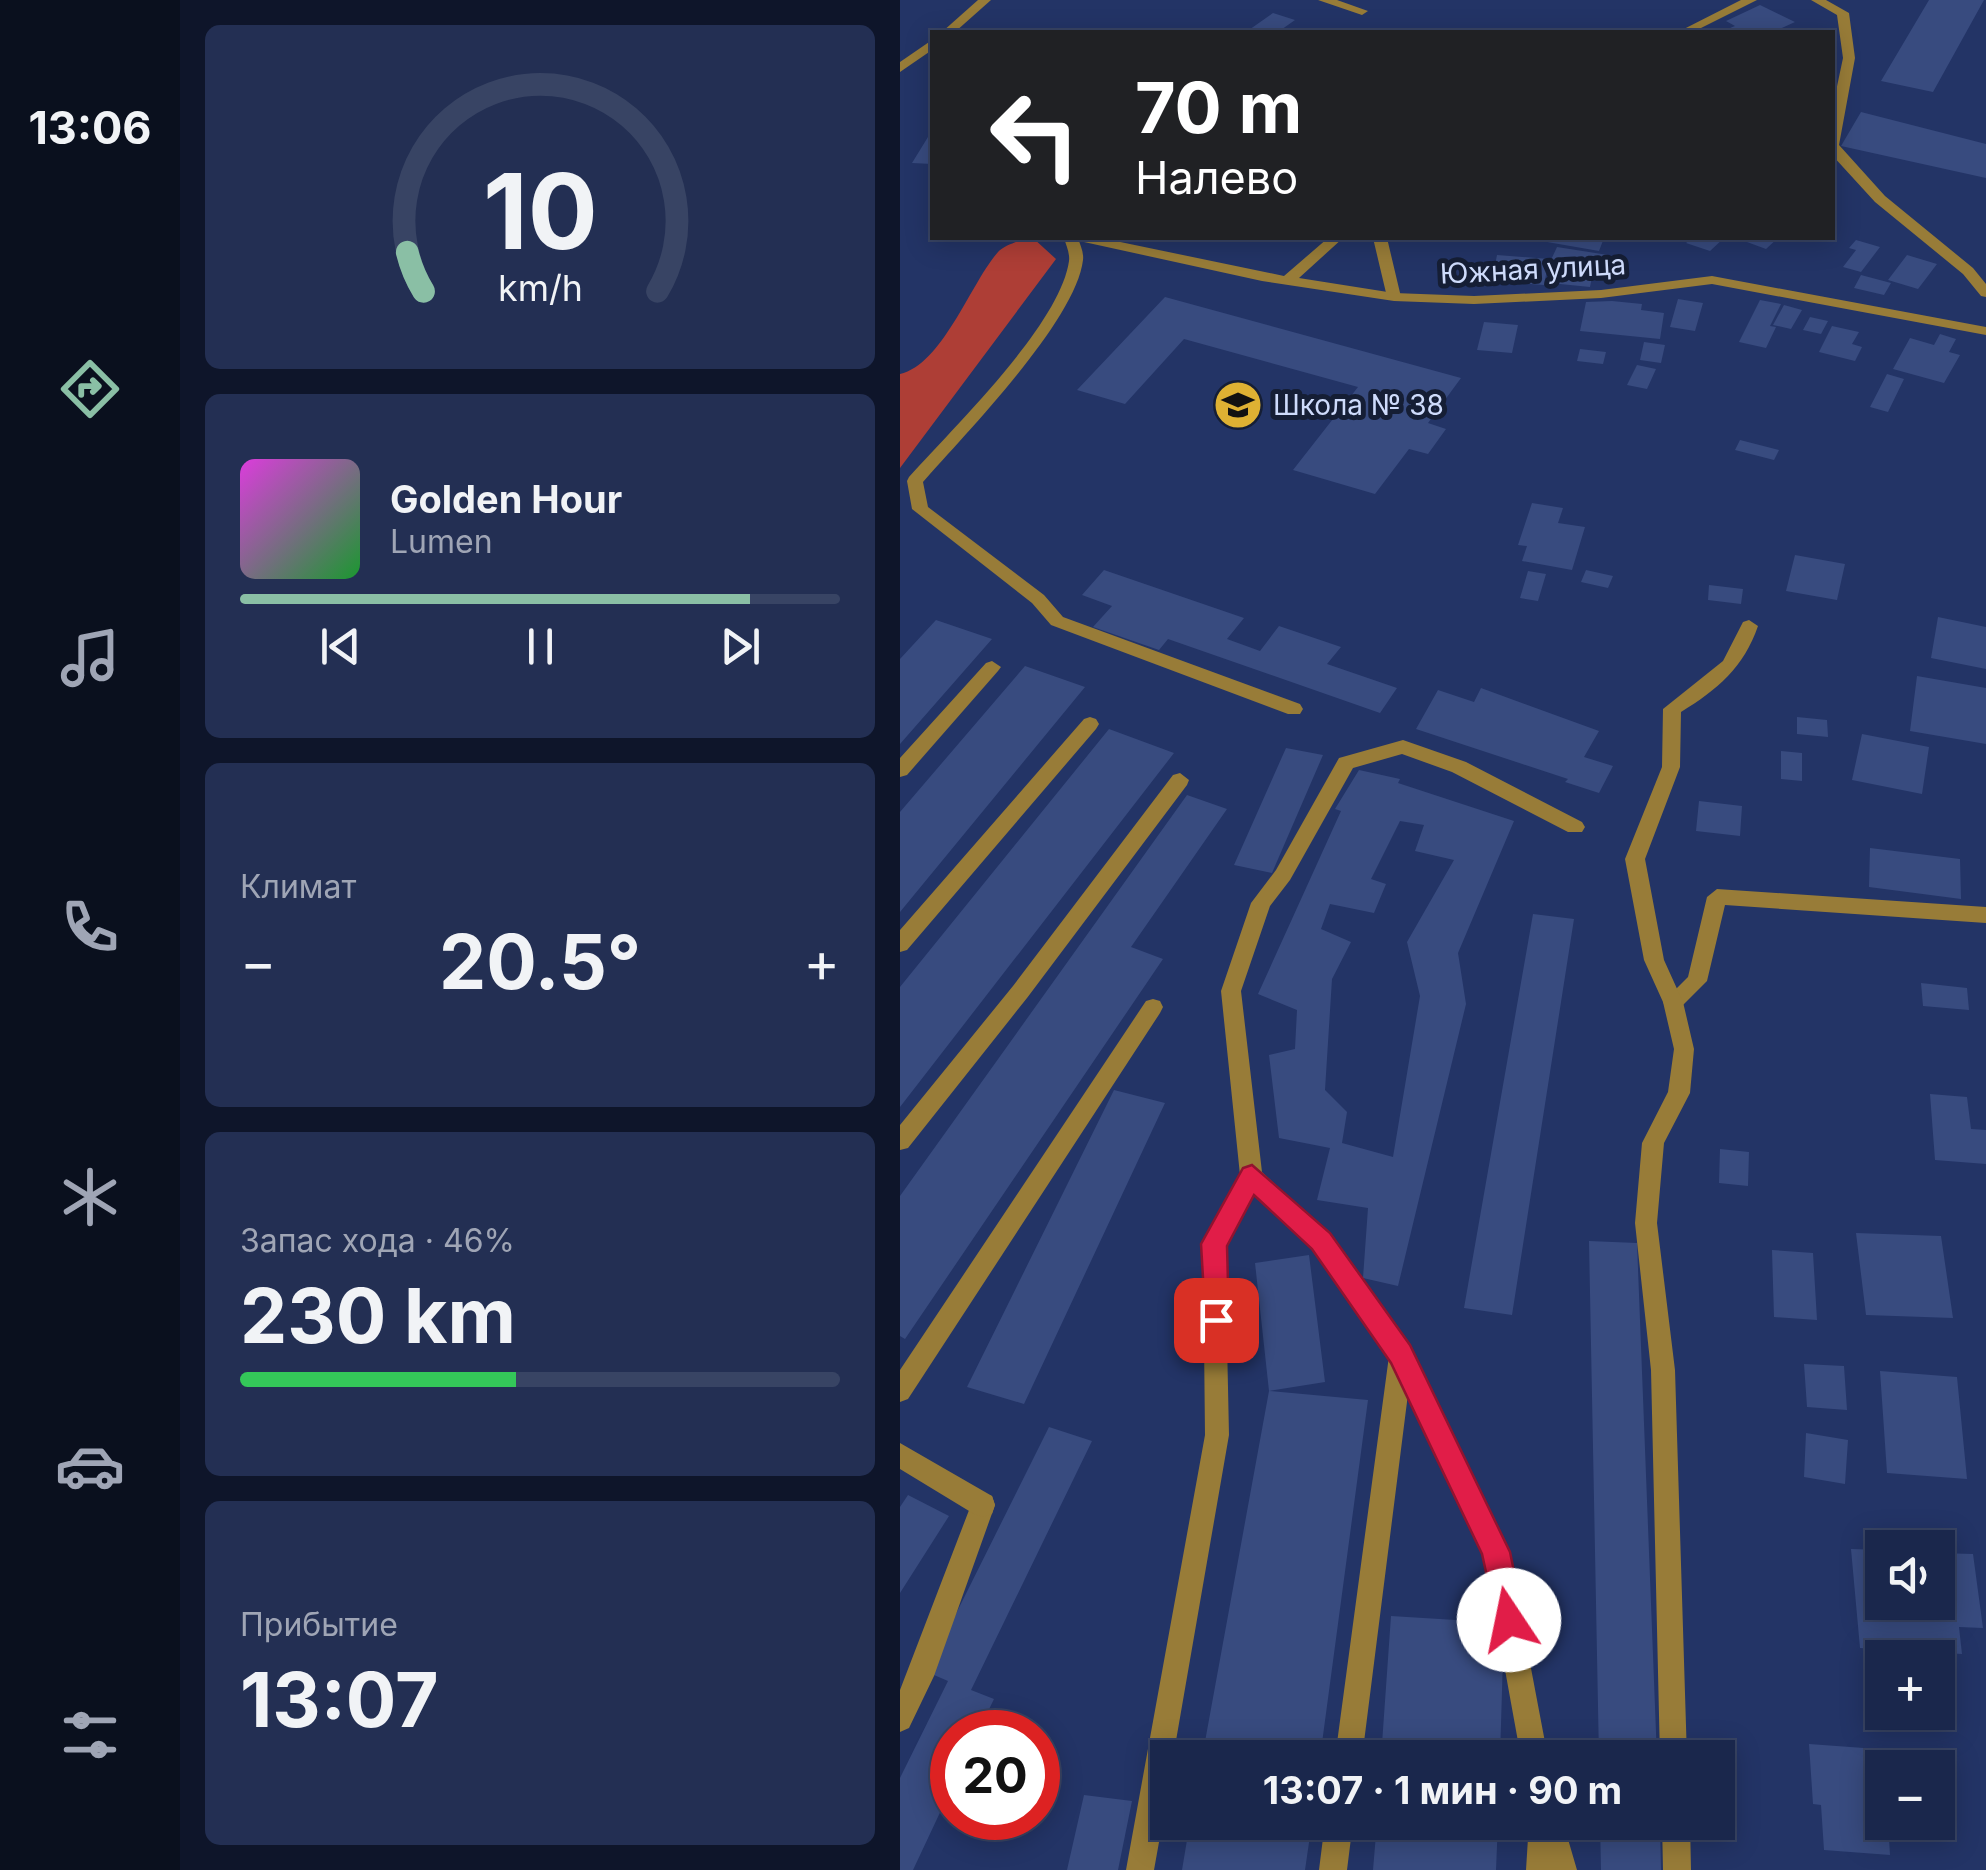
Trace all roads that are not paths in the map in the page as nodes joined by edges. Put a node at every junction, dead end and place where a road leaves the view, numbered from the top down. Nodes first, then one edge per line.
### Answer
1 (985, 0) edge
2 (1324, 0) edge
3 (1750, 0) edge
4 (1817, 0) edge
5 (1362, 11) dead end
6 (950, 30) edge
7 (1688, 30) edge
8 (930, 46) edge
9 (900, 68) edge
10 (1835, 130) edge
11 (1835, 149) edge
12 (1072, 240) edge
13 (1094, 240) edge
14 (1334, 240) edge
15 (1380, 240) edge
16 (1288, 280) junction
17 (1986, 293) edge
18 (1394, 296) junction
19 (1986, 331) edge
20 (1748, 626) dead end
21 (992, 666) dead end
22 (1294, 709) dead end
23 (1090, 724) dead end
24 (900, 770) edge
25 (1180, 780) dead end
26 (1574, 826) dead end
27 (1986, 915) edge
28 (900, 944) edge
29 (1673, 1002) junction
30 (1154, 1008) dead end
31 (900, 1141) edge
32 (1252, 1176) junction
33 (1401, 1354) junction
34 (900, 1391) edge
35 (900, 1455) edge
36 (900, 1718) edge
37 (1350, 1740) edge
38 (1532, 1740) edge
39 (1673, 1740) edge
40 (1337, 1840) edge
41 (1544, 1840) edge
42 (1552, 1840) edge
43 (1676, 1840) edge
44 (1140, 1870) edge
45 (1333, 1870) edge
46 (1540, 1870) edge
47 (1563, 1870) edge
48 (1677, 1870) edge

1 - 6 street
2 - 5 street
3 - 7 street
4 - 10 street
8 - 9 street
11 - 17 street
12 - 22 street
13 - 16 street, Южная улица
14 - 16 street
15 - 18 street
16 - 18 street, Южная улица
18 - 19 street, Южная улица
20 - 29 street
21 - 24 street
23 - 28 street
25 - 31 street
26 - 32 street
27 - 29 street
29 - 39 street
30 - 34 street
32 - 33 street
32 - 44 street
33 - 37 street
33 - 38 street
35 - 36 street
40 - 45 street
41 - 46 street
42 - 47 street
43 - 48 street

